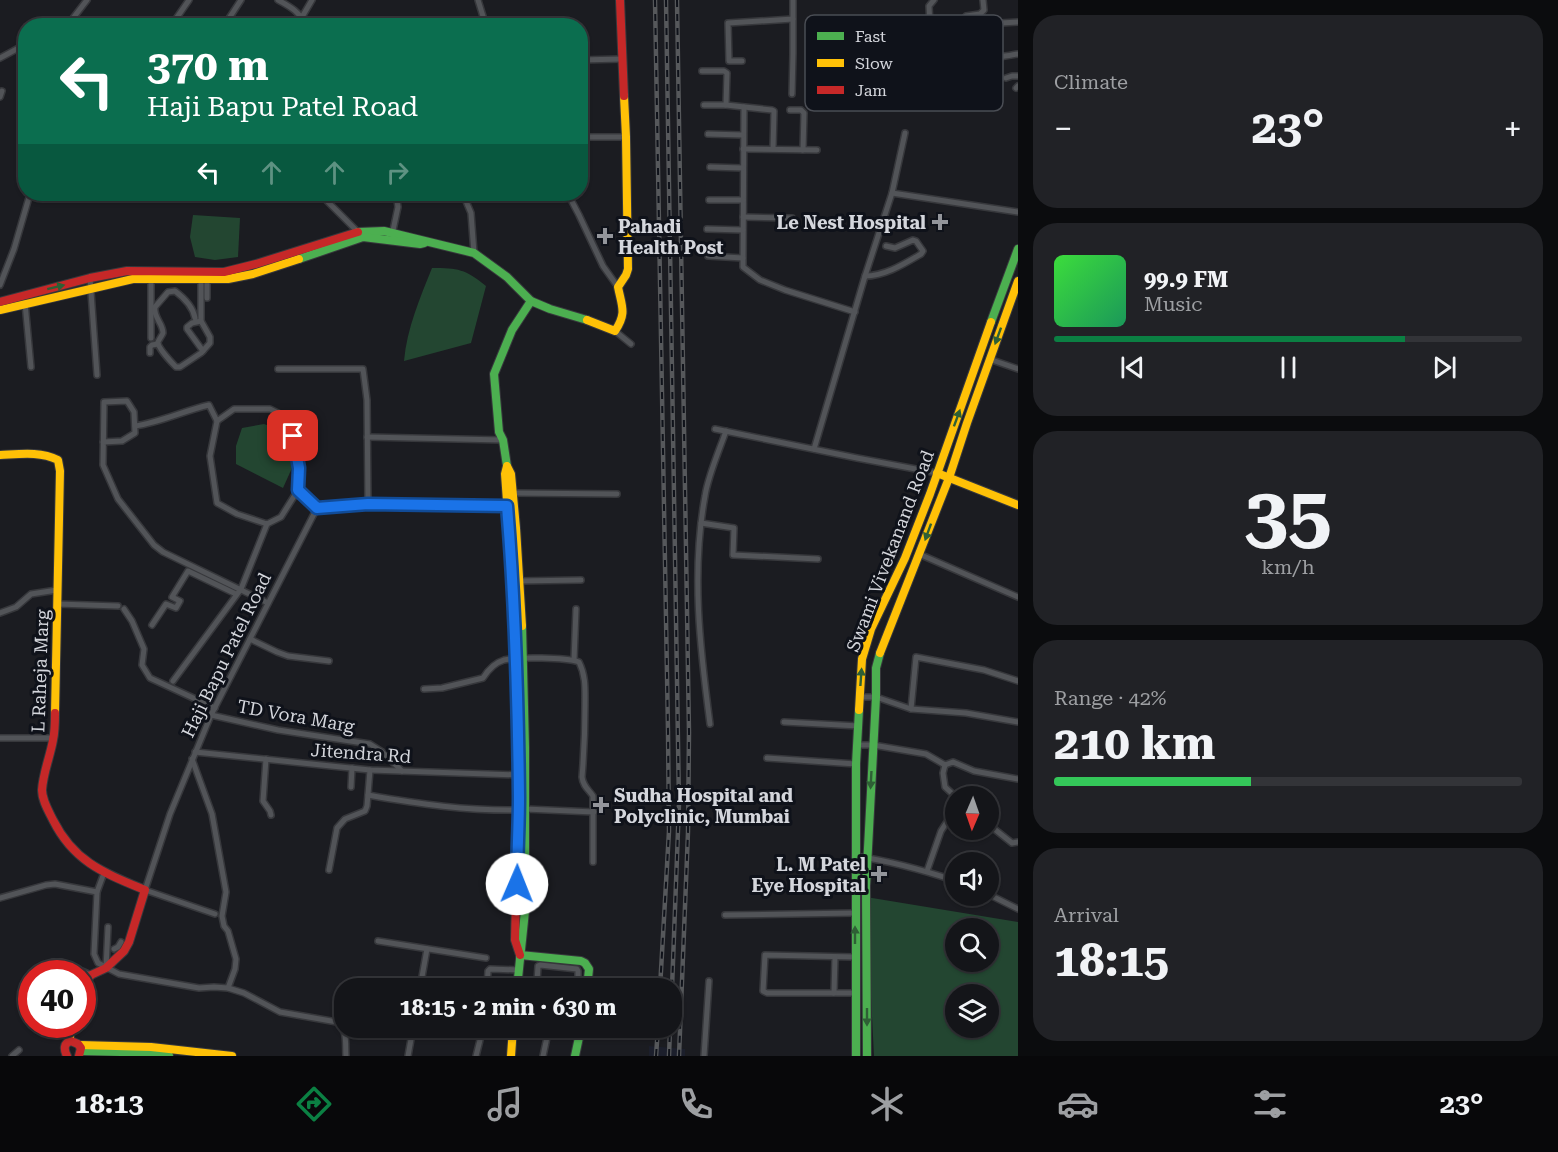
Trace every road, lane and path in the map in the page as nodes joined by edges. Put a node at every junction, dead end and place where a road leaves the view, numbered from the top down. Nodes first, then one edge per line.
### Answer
1 (87, 0) edge
2 (189, 0) edge
3 (242, 0) edge
4 (278, 0) edge
5 (312, 0) edge
6 (478, 0) edge
7 (620, 0) edge
8 (793, 0) edge
9 (934, 0) edge
10 (983, 0) edge
11 (929, 15) edge
12 (974, 15) edge
13 (302, 17) joint
14 (73, 18) edge
15 (177, 18) edge
16 (230, 18) edge
17 (484, 18) edge
18 (793, 19) junction
19 (1018, 22) edge
20 (1003, 23) edge
21 (18, 48) edge
22 (1018, 54) edge
23 (1003, 55) edge
24 (0, 58) edge
25 (622, 59) junction
26 (588, 60) edge
27 (742, 61) dead end
28 (702, 71) dead end
29 (1018, 76) edge
30 (1006, 78) dead end
31 (792, 94) dead end
32 (704, 105) dead end
33 (726, 105) junction
34 (744, 107) junction
35 (790, 110) dead end
36 (905, 133) dead end
37 (708, 134) dead end
38 (743, 135) junction
39 (588, 137) edge
40 (626, 137) junction
41 (743, 149) junction
42 (773, 149) junction
43 (803, 150) junction
44 (817, 150) dead end
45 (710, 167) dead end
46 (743, 168) junction
47 (892, 193) junction
48 (709, 200) dead end
49 (743, 200) junction
50 (28, 201) edge
51 (327, 201) edge
52 (397, 201) edge
53 (466, 201) edge
54 (572, 201) edge
55 (1018, 212) edge
56 (743, 218) junction
57 (792, 218) dead end
58 (707, 229) dead end
59 (743, 230) junction
60 (360, 235) junction
61 (392, 237) junction
62 (886, 246) dead end
63 (1018, 249) edge
64 (474, 253) junction
65 (708, 256) dead end
66 (743, 258) junction
67 (285, 259) junction
68 (151, 275) junction
69 (204, 275) junction
70 (865, 276) junction
71 (90, 278) junction
72 (1018, 281) edge
73 (0, 285) edge
74 (618, 287) junction
75 (91, 288) junction
76 (24, 295) junction
77 (207, 298) dead end
78 (531, 301) junction
79 (0, 302) edge
80 (25, 304) junction
81 (0, 310) edge
82 (855, 312) junction
83 (195, 318) dead end
84 (201, 321) junction
85 (615, 331) junction
86 (151, 338) dead end
87 (158, 344) junction
88 (631, 345) dead end
89 (203, 351) junction
90 (150, 353) dead end
91 (989, 359) junction
92 (31, 367) dead end
93 (279, 369) dead end
94 (1018, 369) edge
95 (97, 375) dead end
96 (217, 421) junction
97 (135, 426) junction
98 (715, 429) dead end
99 (726, 431) junction
100 (367, 437) junction
101 (503, 440) junction
102 (103, 442) junction
103 (814, 449) junction
104 (0, 455) edge
105 (937, 473) junction
106 (949, 478) junction
107 (509, 480) junction
108 (298, 490) junction
109 (513, 493) junction
110 (617, 494) dead end
111 (368, 504) junction
112 (1018, 505) edge
113 (511, 506) junction
114 (317, 508) junction
115 (701, 523) junction
116 (267, 524) junction
117 (919, 554) junction
118 (818, 559) dead end
119 (581, 580) dead end
120 (516, 581) junction
121 (241, 588) junction
122 (57, 590) junction
123 (236, 594) junction
124 (1018, 597) edge
125 (268, 603) junction
126 (57, 604) junction
127 (576, 609) dead end
128 (0, 613) edge
129 (152, 625) dead end
130 (250, 639) junction
131 (519, 659) junction
132 (574, 660) junction
133 (329, 661) dead end
134 (173, 681) dead end
135 (1018, 681) edge
136 (424, 689) dead end
137 (860, 697) junction
138 (876, 698) junction
139 (214, 708) junction
140 (911, 709) junction
141 (211, 715) junction
142 (784, 722) dead end
143 (1018, 722) edge
144 (710, 724) dead end
145 (859, 726) junction
146 (0, 738) edge
147 (54, 738) junction
148 (858, 745) junction
149 (873, 745) junction
150 (195, 752) junction
151 (767, 758) dead end
152 (192, 759) junction
153 (267, 759) junction
154 (856, 764) junction
155 (945, 765) junction
156 (352, 768) junction
157 (370, 770) junction
158 (402, 771) junction
159 (522, 775) junction
160 (1018, 779) edge
161 (351, 787) dead end
162 (945, 787) edge
163 (368, 795) junction
164 (522, 807) junction
165 (594, 812) junction
166 (271, 815) dead end
167 (945, 825) edge
168 (999, 833) edge
169 (1018, 842) edge
170 (855, 856) junction
171 (867, 858) junction
172 (593, 862) dead end
173 (329, 870) dead end
174 (927, 871) junction
175 (104, 873) junction
176 (945, 877) edge
177 (145, 890) junction
178 (521, 890) junction
179 (97, 892) junction
180 (0, 898) edge
181 (999, 900) edge
182 (1018, 909) edge
183 (855, 913) junction
184 (215, 914) dead end
185 (516, 914) junction
186 (525, 915) junction
187 (725, 915) dead end
188 (108, 927) dead end
189 (378, 941) dead end
190 (123, 942) junction
191 (427, 948) junction
192 (114, 949) dead end
193 (520, 956) junction
194 (835, 957) junction
195 (855, 957) junction
196 (486, 958) dead end
197 (106, 968) junction
198 (519, 970) junction
199 (96, 973) edge
200 (422, 978) edge
201 (488, 978) edge
202 (518, 978) edge
203 (537, 978) edge
204 (578, 978) edge
205 (589, 978) edge
206 (709, 981) dead end
207 (228, 988) junction
208 (834, 993) junction
209 (856, 993) junction
210 (411, 1038) edge
211 (480, 1038) edge
212 (512, 1038) edge
213 (547, 1038) edge
214 (579, 1038) edge
215 (70, 1041) joint
216 (19, 1050) dead end
217 (148, 1050) junction
218 (80, 1053) edge
219 (207, 1055) edge
220 (12, 1056) edge
221 (66, 1056) edge
222 (168, 1056) edge
223 (232, 1056) edge
224 (346, 1056) edge
225 (408, 1056) edge
226 (476, 1056) edge
227 (511, 1056) edge
228 (543, 1056) edge
229 (575, 1056) edge
230 (704, 1056) edge
231 (856, 1056) edge
232 (867, 1056) edge

1 - 14 street
2 - 15 street
3 - 16 street
4 - 13 street
5 - 13 street
6 - 17 street
7 - 25 street
8 - 18 street
9 - 11 street
10 - 12 street
18 - 27 street
18 - 31 street
19 - 20 street
21 - 24 street
22 - 23 street
25 - 26 street
25 - 40 street
28 - 33 street
29 - 30 street
32 - 33 street
33 - 34 street
34 - 38 street
34 - 42 street
35 - 43 street
36 - 47 street
37 - 38 street
38 - 41 street
39 - 40 street
40 - 74 street
41 - 42 street
41 - 46 street
42 - 43 street
43 - 44 street
45 - 46 street
46 - 49 street
47 - 55 street
47 - 70 street
48 - 49 street
49 - 56 street
50 - 73 street
51 - 60 street
52 - 61 street
53 - 64 street
54 - 74 street
56 - 57 street
56 - 59 street
58 - 59 street
59 - 66 street
60 - 61 street
60 - 67 street
61 - 64 street
62 - 70 street
105 -> 63 street, Swami Vivekanand Road
64 - 78 street
65 - 66 street
66 - 82 street
67 - 69 street
67 - 69 street
68 - 69 street
68 - 71 street
68 - 75 street
68 - 86 street
69 - 77 street
69 - 84 street
70 - 82 street
71 - 75 street
76 -> 71 street
72 -> 91 street, Swami Vivekanand Road
74 - 85 street
75 - 80 street
75 - 95 street
76 - 79 street
76 - 80 street
78 - 85 street
78 - 101 street
80 - 81 street
80 - 92 street
82 - 103 street
83 - 87 street
84 - 89 street
84 - 89 street
85 - 88 street
87 - 89 street
87 - 90 street
91 - 94 street
91 - 106 street, Swami Vivekanand Road
93 - 100 street
96 - 97 street
96 - 108 street
96 - 116 street
97 - 102 street
97 - 102 street
98 - 99 street
99 - 103 street
99 - 115 street
100 - 101 street
100 - 111 street
101 - 107 street
102 - 121 street
103 - 105 street
104 - 122 street, L Raheja Marg
105 - 106 street
137 -> 105 street, Swami Vivekanand Road
106 - 112 street
106 -> 117 street, Swami Vivekanand Road
107 - 109 street
107 - 113 street
108 - 114 street
108 - 116 street
109 - 110 street
109 - 113 street
111 - 113 street
111 - 114 street
113 - 120 street
114 - 125 street, Haji Bapu Patel Road
115 - 118 street
115 - 144 street
116 - 121 street
117 - 124 street
117 - 138 street, Swami Vivekanand Road
119 - 120 street
120 - 131 street
121 - 123 street
121 - 125 street
122 - 126 street, L Raheja Marg
122 - 128 street
123 - 129 street
123 - 134 street
125 - 130 street, Haji Bapu Patel Road
126 - 139 street
126 - 147 street, L Raheja Marg
127 - 132 street
130 - 133 street
130 - 139 street, Haji Bapu Patel Road
131 - 132 street
131 - 136 street
131 - 159 street
132 - 165 street
135 - 140 street
137 - 138 street
137 - 145 street, Swami Vivekanand Road
138 - 140 street
138 - 149 street, Swami Vivekanand Road
139 - 141 street, Haji Bapu Patel Road
140 - 143 street
141 - 150 street, Haji Bapu Patel Road
141 - 158 street, TD Vora Marg
142 - 145 street
145 - 148 street, Swami Vivekanand Road
146 - 147 street
147 - 175 street, L Raheja Marg
148 - 149 street
148 - 154 street, Swami Vivekanand Road
149 - 155 street
149 -> 171 street, Swami Vivekanand Road
150 - 152 street, Haji Bapu Patel Road
150 - 153 street, Jitendra Rd
151 - 154 street
152 - 177 street, Haji Bapu Patel Road
152 - 207 street
153 - 156 street, Jitendra Rd
153 - 166 street
154 - 170 street, Swami Vivekanand Road
155 - 160 street
155 - 162 street
156 - 157 street, Jitendra Rd
156 - 161 street
157 - 158 street, Jitendra Rd
157 - 163 street
158 - 159 street, Jitendra Rd
159 - 164 street
163 - 164 street
163 - 173 street
164 - 165 street
164 - 178 street
165 - 172 street
167 - 174 street
168 - 169 street
170 - 171 street
170 - 183 street, Swami Vivekanand Road
171 - 174 street
171 -> 232 street, Swami Vivekanand Road
174 - 176 street
175 - 177 street, L Raheja Marg
175 - 179 street
177 - 184 street
177 - 190 street, Haji Bapu Patel Road
178 - 185 street
178 - 186 street
179 - 180 street
179 - 197 street
181 - 182 street
183 - 187 street
195 -> 183 street, Swami Vivekanand Road
185 - 186 street
185 - 193 street
186 - 193 street
188 - 197 street
189 - 191 street
190 - 192 street
190 - 197 street, Haji Bapu Patel Road
191 - 196 street
191 - 200 street
193 - 198 street
193 - 205 street
194 - 195 street
194 - 208 street
194 - 208 street
195 - 209 street, Swami Vivekanand Road
197 - 199 street, Haji Bapu Patel Road
197 - 207 street
198 - 201 street
198 - 202 street
203 - 204 street
206 - 230 street
207 - 224 street
208 - 209 street
209 - 231 street, Swami Vivekanand Road
210 - 225 street
211 - 226 street
212 - 227 street
213 - 228 street
214 - 229 street
215 - 218 street
215 - 221 street
216 - 220 street
217 - 218 street
217 - 219 street
217 - 222 street
219 - 223 street

